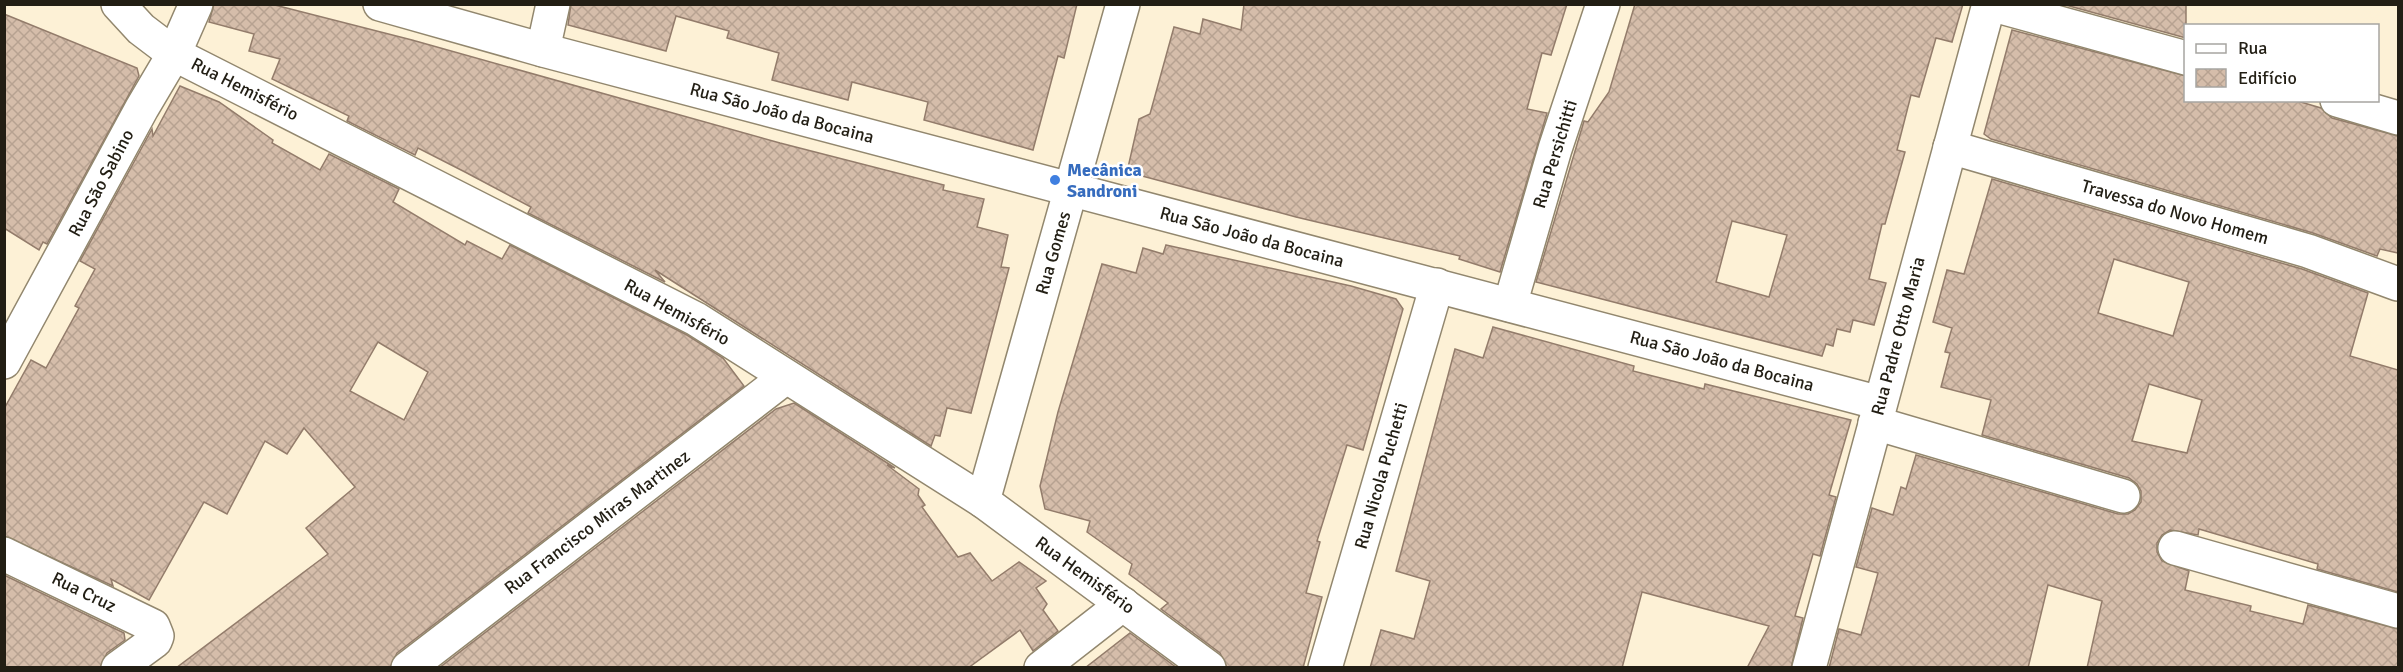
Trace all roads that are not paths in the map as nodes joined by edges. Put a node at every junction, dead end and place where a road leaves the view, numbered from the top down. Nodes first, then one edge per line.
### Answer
1 (117, 4) edge
2 (196, 4) edge
3 (380, 4) edge
4 (553, 4) edge
5 (1123, 4) edge
6 (1603, 4) edge
7 (1989, 4) edge
8 (543, 50) junction
9 (174, 54) junction
10 (2184, 57) edge
11 (2344, 102) edge
12 (2398, 118) edge
13 (1950, 147) junction
14 (1071, 189) junction
15 (2398, 284) edge
16 (1437, 285) junction
17 (1510, 305) junction
18 (4, 362) edge
19 (786, 377) junction
20 (1877, 413) junction
21 (2123, 496) dead end
22 (983, 501) junction
23 (2175, 548) dead end
24 (4, 554) edge
25 (1123, 603) junction
26 (2398, 611) edge
27 (117, 668) edge
28 (408, 668) edge
29 (1041, 668) edge
30 (1209, 668) edge
31 (1325, 668) edge
32 (1809, 668) edge

1 - 9 street, Rua Hemisfério
2 - 9 street, Rua São Sabino
3 - 8 street, Rua São João da Bocaina
4 - 8 street
5 - 14 street, Rua Gomes
6 - 17 street, Rua Persichitti
7 - 10 street
7 - 13 street, Rua Padre Otto Maria
8 - 14 street, Rua São João da Bocaina
9 - 18 street, Rua São Sabino
9 - 19 street, Rua Hemisfério
11 - 12 street
13 - 15 street, Travessa do Novo Homem
13 - 20 street, Rua Padre Otto Maria
14 - 16 street, Rua São João da Bocaina
14 - 22 street, Rua Gomes
16 - 17 street, Rua São João da Bocaina
16 - 31 street, Rua Nicola Puchetti
17 - 20 street, Rua São João da Bocaina
19 - 22 street, Rua Hemisfério
19 - 28 street, Rua Francisco Miras Martinez
20 - 21 street, Rua São João da Bocaina
20 - 32 street, Rua Padre Otto Maria
22 - 25 street, Rua Hemisfério
23 - 26 street
24 - 27 street, Rua Cruz
25 - 29 street
25 - 30 street, Rua Hemisfério

